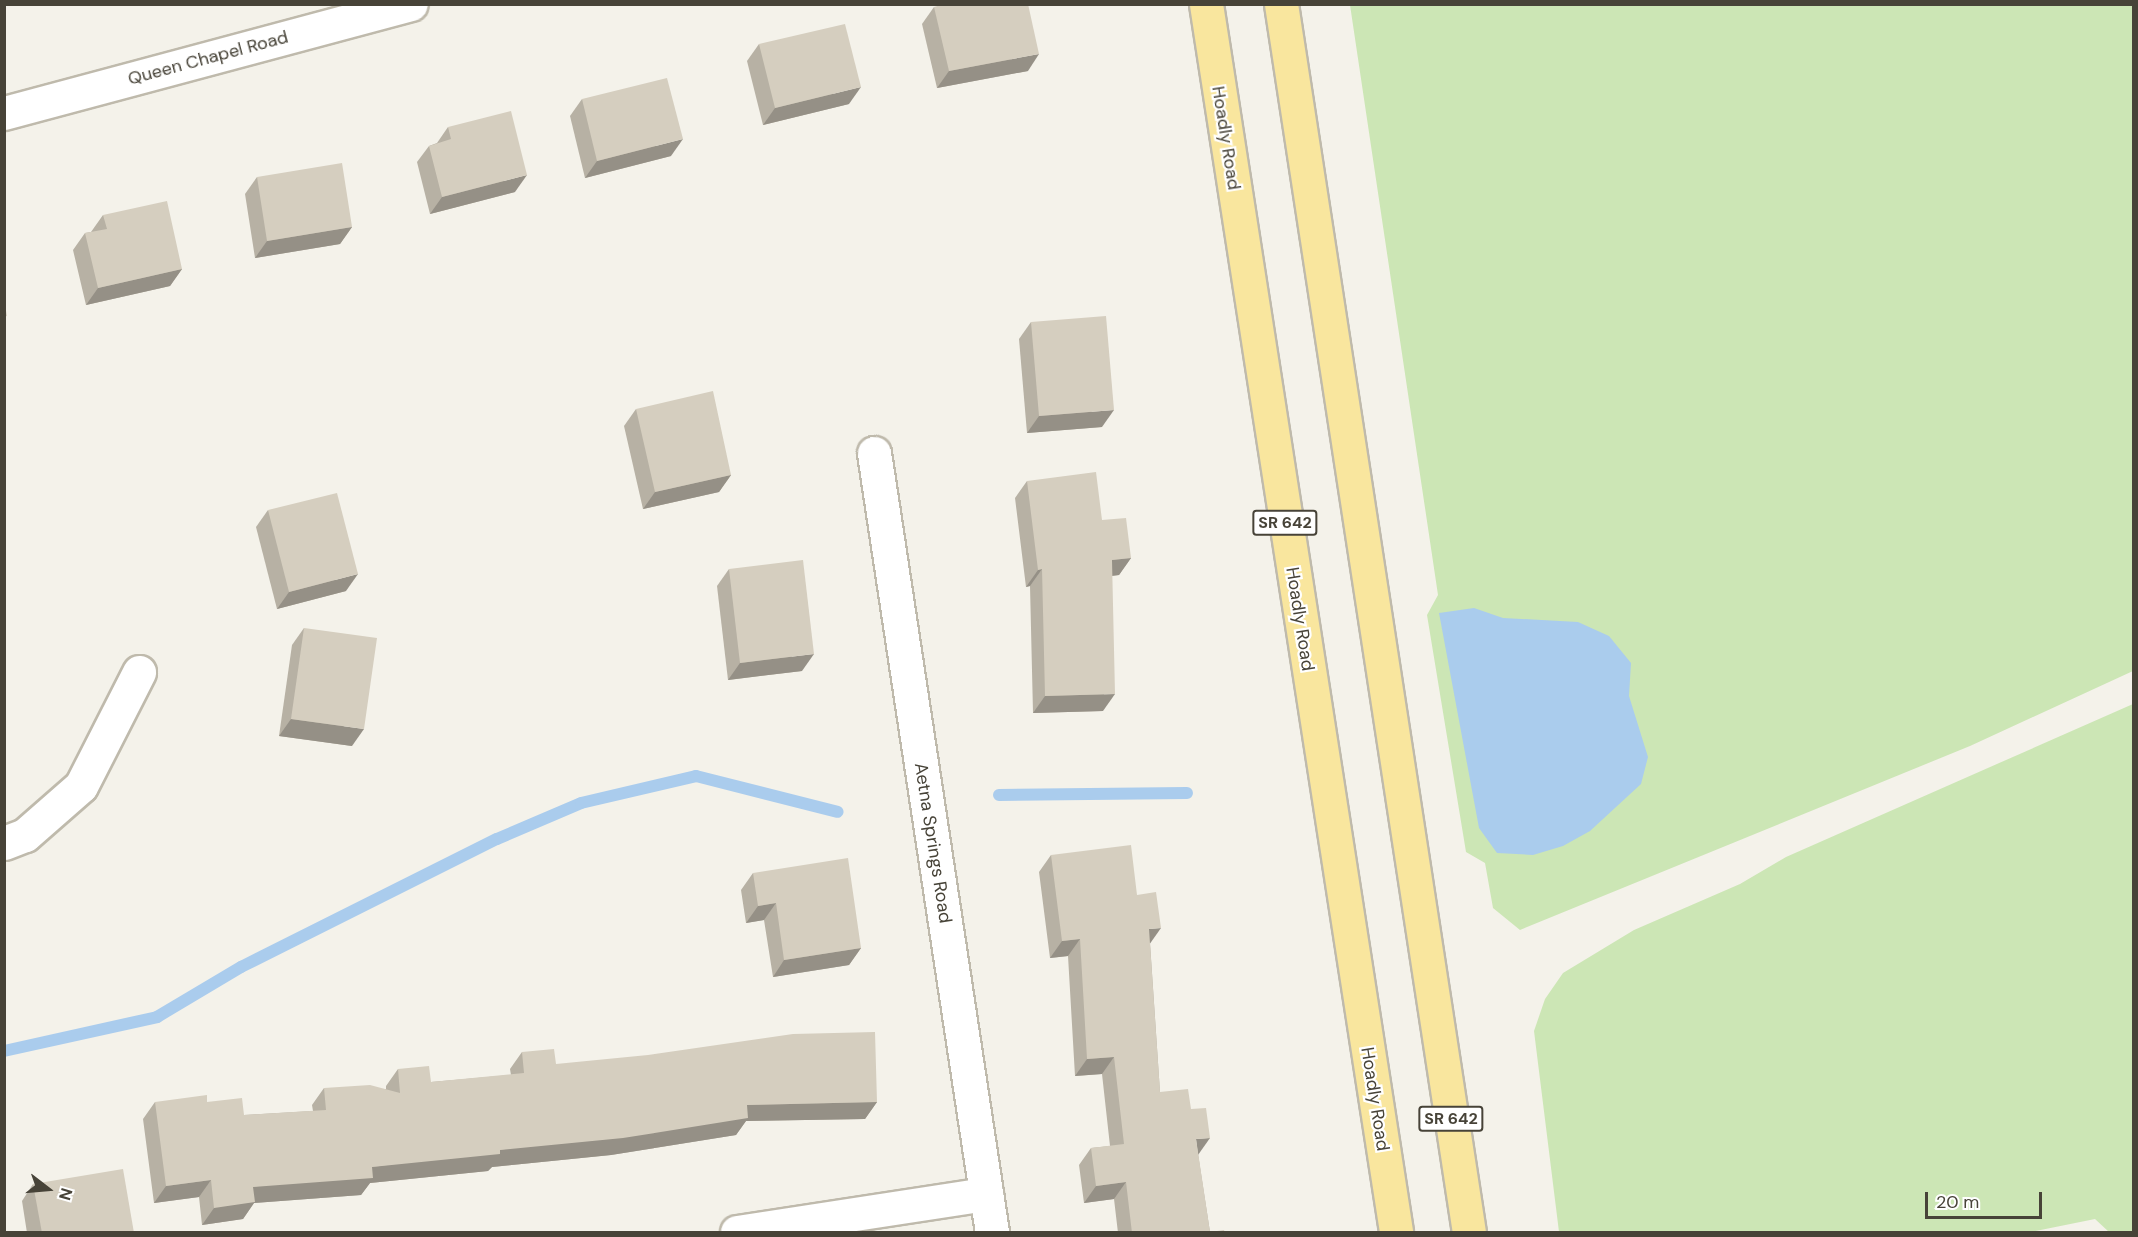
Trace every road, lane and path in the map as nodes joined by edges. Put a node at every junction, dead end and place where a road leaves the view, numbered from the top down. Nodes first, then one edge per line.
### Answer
1 (411, 4) edge
2 (1206, 4) edge
3 (1281, 4) edge
4 (4, 113) edge
5 (874, 453) dead end
6 (139, 672) dead end
7 (4, 843) edge
8 (987, 1194) junction
9 (737, 1233) edge
10 (992, 1233) edge
11 (1396, 1233) edge
12 (1469, 1233) edge

1 - 4 street, Queen Chapel Road
2 - 11 main road, Hoadly Road / SR 642
3 - 12 main road, SR 642
5 - 8 street, Aetna Springs Road
6 - 7 street
8 - 9 street
8 - 10 street, Aetna Springs Road

